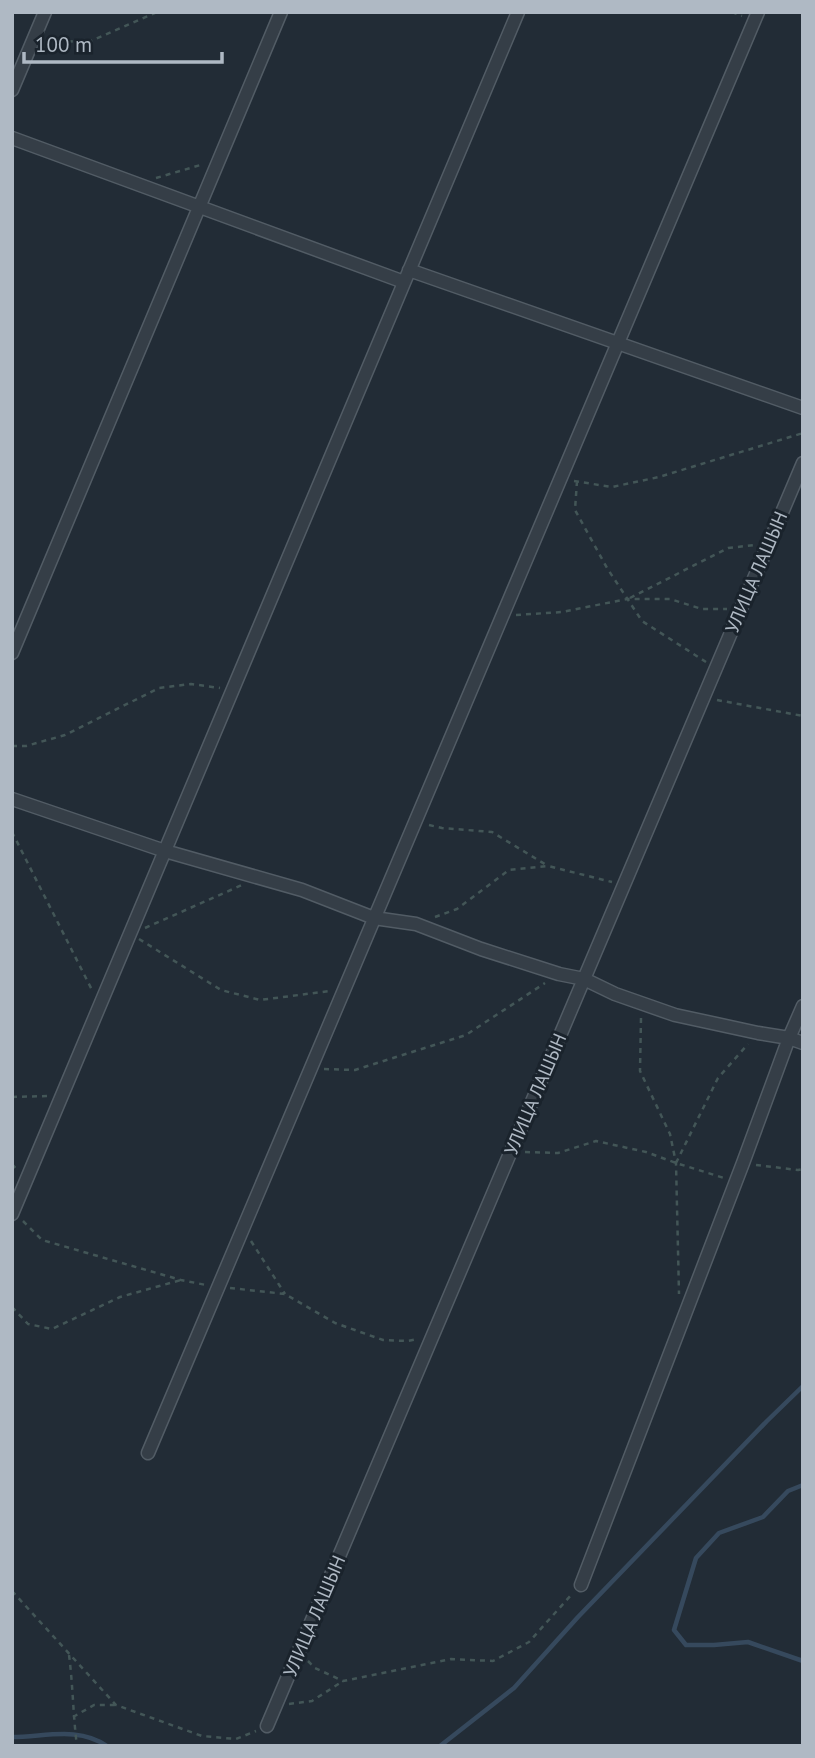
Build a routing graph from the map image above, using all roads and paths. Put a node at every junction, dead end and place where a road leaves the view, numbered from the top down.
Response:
1 (45, 12) edge
2 (157, 12) edge
3 (281, 12) edge
4 (518, 12) edge
5 (758, 12) edge
6 (34, 38) junction
7 (12, 90) edge
8 (12, 138) edge
9 (221, 158) junction
10 (136, 184) junction
11 (201, 208) junction
12 (407, 276) junction
13 (618, 343) junction
14 (803, 408) edge
15 (803, 433) edge
16 (803, 463) edge
17 (560, 479) junction
18 (577, 481) junction
19 (768, 543) junction
20 (627, 599) junction
21 (740, 610) junction
22 (502, 616) junction
23 (12, 653) edge
24 (716, 668) junction
25 (233, 690) junction
26 (703, 697) junction
27 (803, 716) edge
28 (12, 746) edge
29 (12, 799) edge
30 (415, 822) junction
31 (12, 832) edge
32 (165, 851) junction
33 (548, 866) junction
34 (258, 878) junction
35 (624, 885) junction
36 (374, 918) junction
37 (416, 924) junction
38 (130, 934) junction
39 (559, 974) junction
40 (584, 979) junction
41 (344, 989) junction
42 (642, 1004) junction
43 (100, 1006) junction
44 (803, 1006) edge
45 (758, 1033) junction
46 (789, 1038) junction
47 (803, 1043) edge
48 (311, 1068) junction
49 (62, 1095) junction
50 (12, 1097) edge
51 (511, 1152) junction
52 (676, 1163) junction
53 (743, 1163) junction
54 (803, 1168) edge
55 (736, 1182) junction
56 (12, 1214) edge
57 (243, 1227) junction
58 (181, 1280) dead end
59 (285, 1294) dead end
60 (679, 1301) dead end
61 (12, 1307) edge
62 (148, 1453) dead end
63 (581, 1585) joint
64 (12, 1591) edge
65 (299, 1651) junction
66 (69, 1653) junction
67 (343, 1681) junction
68 (116, 1704) junction
69 (275, 1707) junction
70 (73, 1717) junction
71 (267, 1726) joint
72 (77, 1746) edge

1 - 6 street
2 - 6 path
3 - 9 street
4 - 12 street
5 - 13 street
6 - 7 street
8 - 10 street
9 - 10 path
9 - 11 street
10 - 11 street
11 - 12 street
11 - 23 street
12 - 13 street
12 - 25 street
13 - 14 street
13 - 17 street
15 - 18 path
16 - 19 street, УЛИЦА ЛАШЫН
17 - 18 path
17 - 22 street
18 - 20 path
19 - 20 path
19 - 21 street, УЛИЦА ЛАШЫН
20 - 21 path
20 - 22 path
20 - 24 path
21 - 24 street, УЛИЦА ЛАШЫН
22 - 30 street
24 - 26 street, УЛИЦА ЛАШЫН
25 - 28 path
25 - 32 street
26 - 27 path
26 - 35 street, УЛИЦА ЛАШЫН
29 - 32 street
30 - 33 path
30 - 36 street
31 - 43 path
32 - 34 street
32 - 38 street
33 - 35 path
33 - 37 path
34 - 36 street
34 - 38 path
35 - 40 street, УЛИЦА ЛАШЫН
36 - 37 street
36 - 41 street
37 - 39 street
38 - 41 path
38 - 43 street
39 - 40 street
39 - 48 path
40 - 42 street
40 - 51 street, УЛИЦА ЛАШЫН
41 - 48 street
42 - 45 street
42 - 52 path
43 - 49 street
44 - 46 street
45 - 46 street
45 - 52 path
46 - 47 street
46 - 53 street
48 - 57 street
49 - 50 path
49 - 56 street
51 - 52 path
51 - 65 street, УЛИЦА ЛАШЫН
52 - 55 path
52 - 60 path
53 - 54 path
53 - 55 street
55 - 63 street
57 - 59 path
57 - 62 street
58 - 61 path
63 - 67 path
64 - 66 path
65 - 67 path
65 - 69 street, УЛИЦА ЛАШЫН
66 - 68 path
66 - 70 path
67 - 69 path
68 - 70 path
68 - 71 path
69 - 71 street, УЛИЦА ЛАШЫН
70 - 72 path

